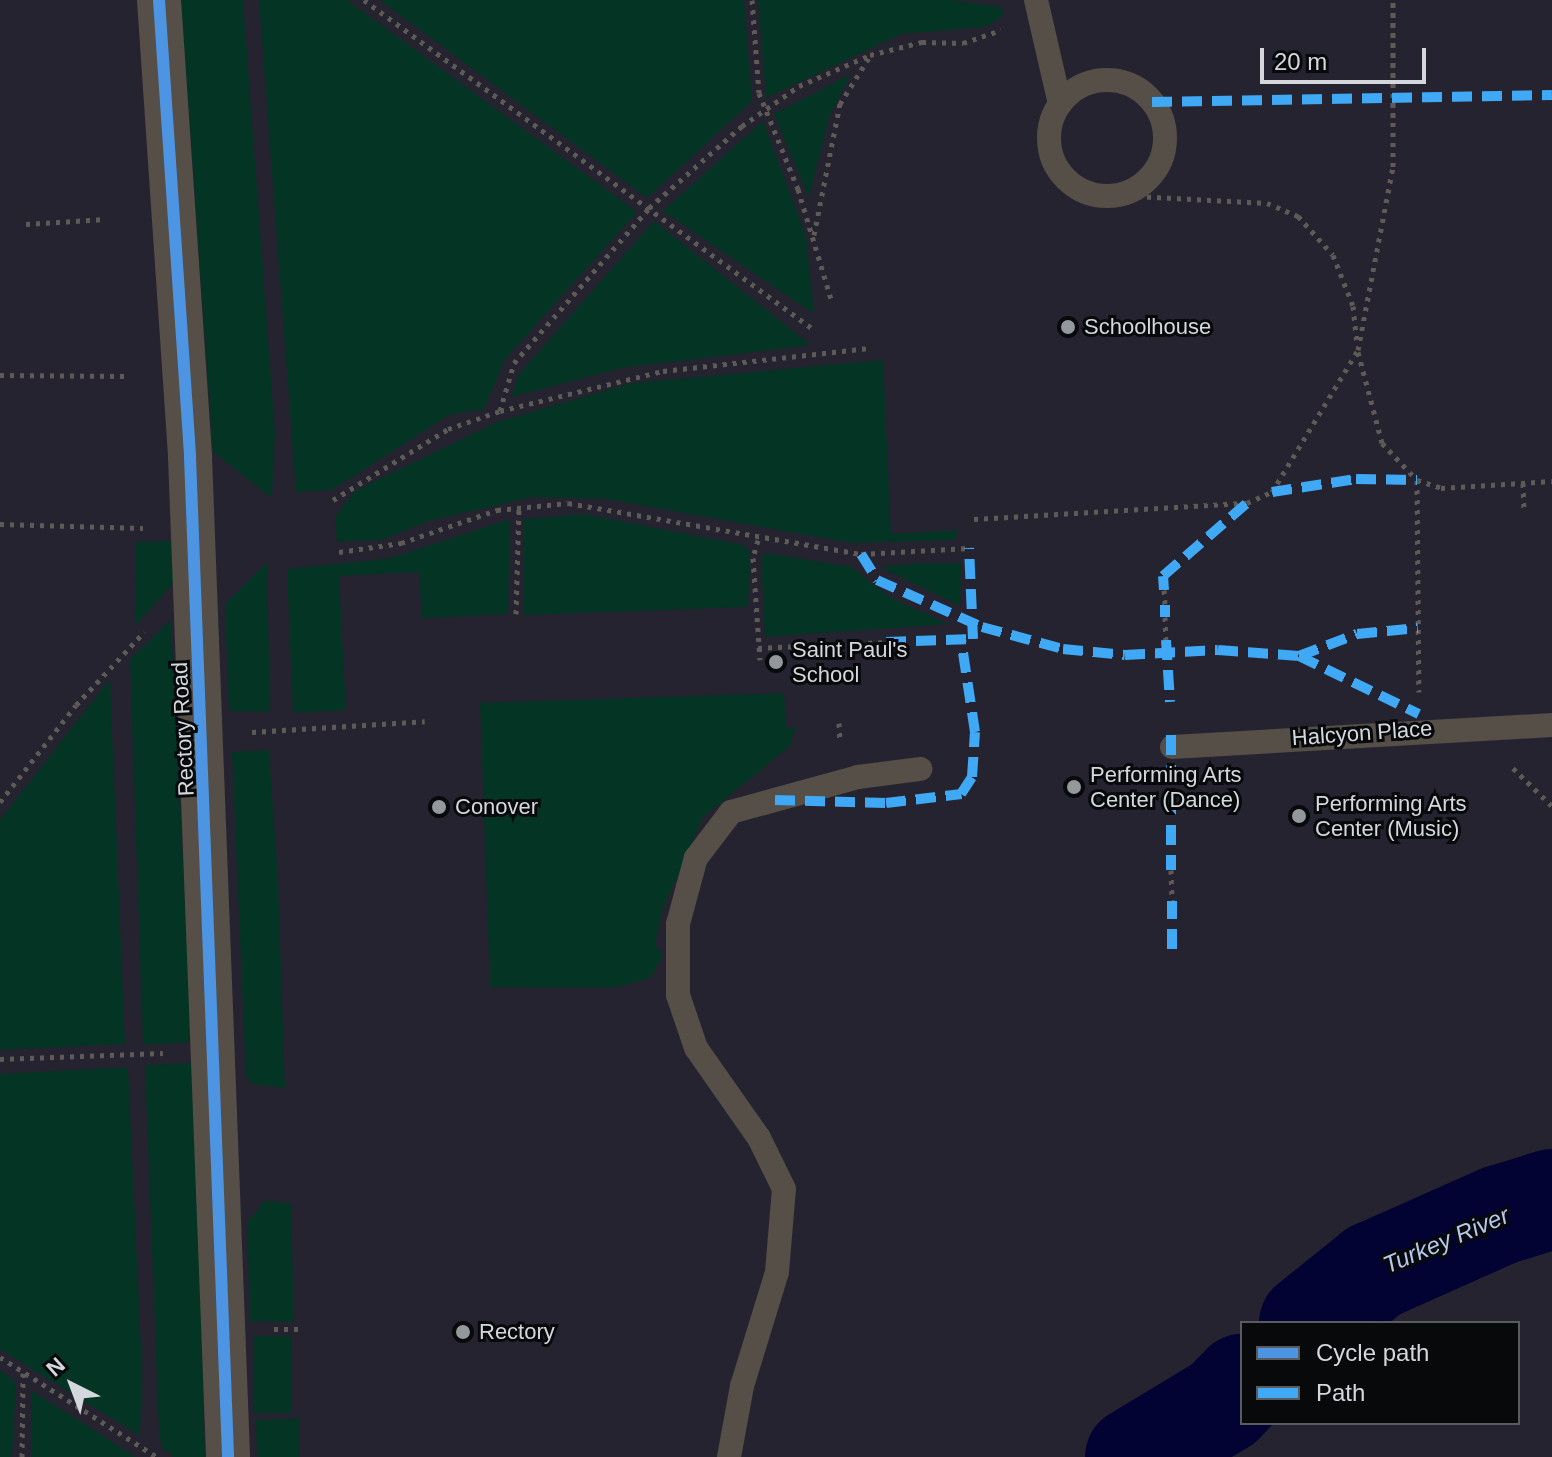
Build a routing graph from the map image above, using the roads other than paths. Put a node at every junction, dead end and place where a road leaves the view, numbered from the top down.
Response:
1 (159, 0) edge
2 (1038, 9) edge
3 (1060, 104) junction
4 (1552, 725) edge
5 (1172, 747) dead end
6 (920, 769) dead end
7 (228, 1457) edge
8 (729, 1457) edge

1 - 7 street, Rectory Road
2 - 3 lane
3 - 3 lane
4 - 5 lane, Halcyon Place
6 - 8 lane

